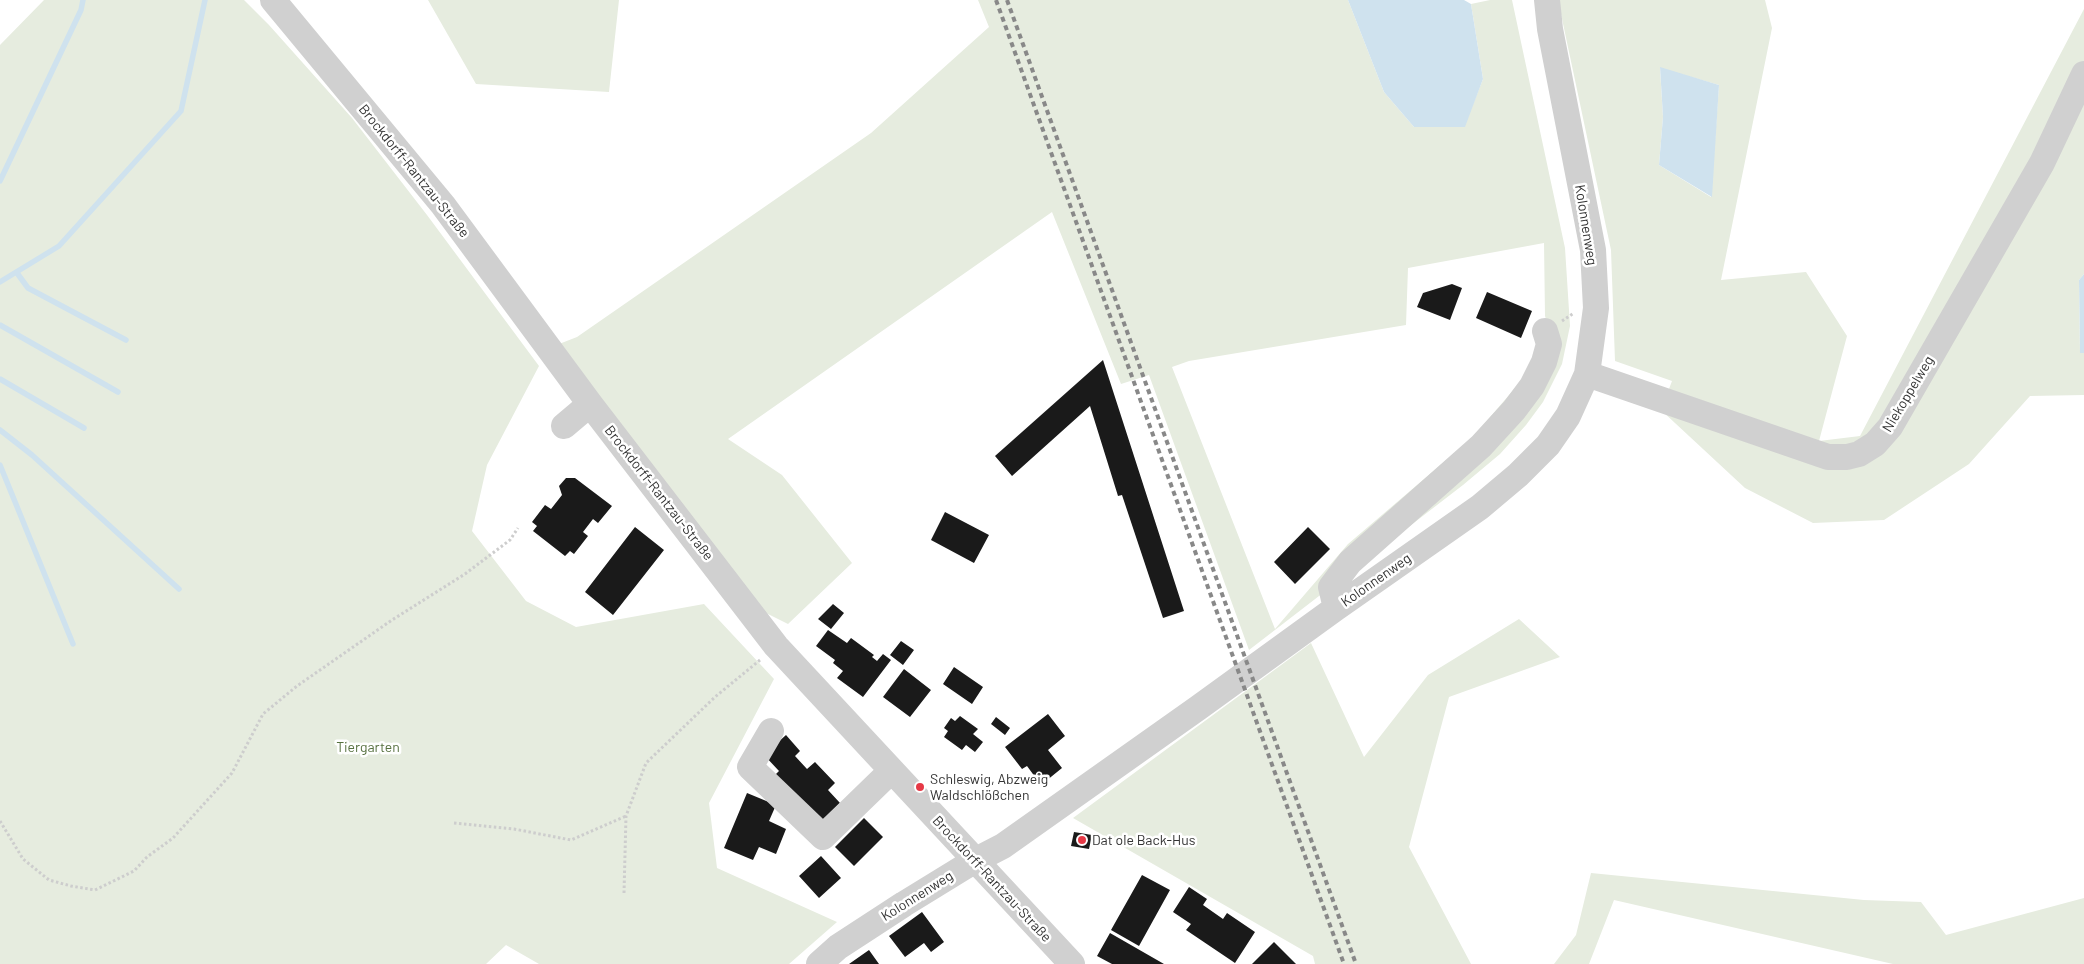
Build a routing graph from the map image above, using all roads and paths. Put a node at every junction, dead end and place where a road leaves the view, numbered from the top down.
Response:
1 (1547, 0) edge
2 (281, 2) edge
3 (2084, 74) edge
4 (1577, 320) dead end
5 (1545, 331) joint
6 (1587, 374) junction
7 (590, 404) junction
8 (564, 426) dead end
9 (518, 528) dead end
10 (1336, 608) junction
11 (776, 646) junction
12 (771, 731) dead end
13 (891, 771) junction
14 (626, 816) junction
15 (0, 820) edge
16 (454, 823) dead end
17 (974, 860) junction
18 (624, 893) dead end
19 (819, 964) edge
20 (1072, 964) edge

1 - 6 street, Kolonnenweg
2 - 7 street, Brockdorff-Rantzau-Straße
3 - 6 street, Niekoppelweg
4 - 5 path
5 - 10 street, Kolonnenweg
6 - 10 street, Kolonnenweg
7 - 8 street
7 - 11 street, Brockdorff-Rantzau-Straße
9 - 15 path
10 - 17 street, Kolonnenweg
11 - 13 street, Brockdorff-Rantzau-Straße
11 - 14 path
12 - 13 street
13 - 17 street, Brockdorff-Rantzau-Straße
14 - 16 path
14 - 18 path
17 - 19 street, Kolonnenweg
17 - 20 street, Brockdorff-Rantzau-Straße

